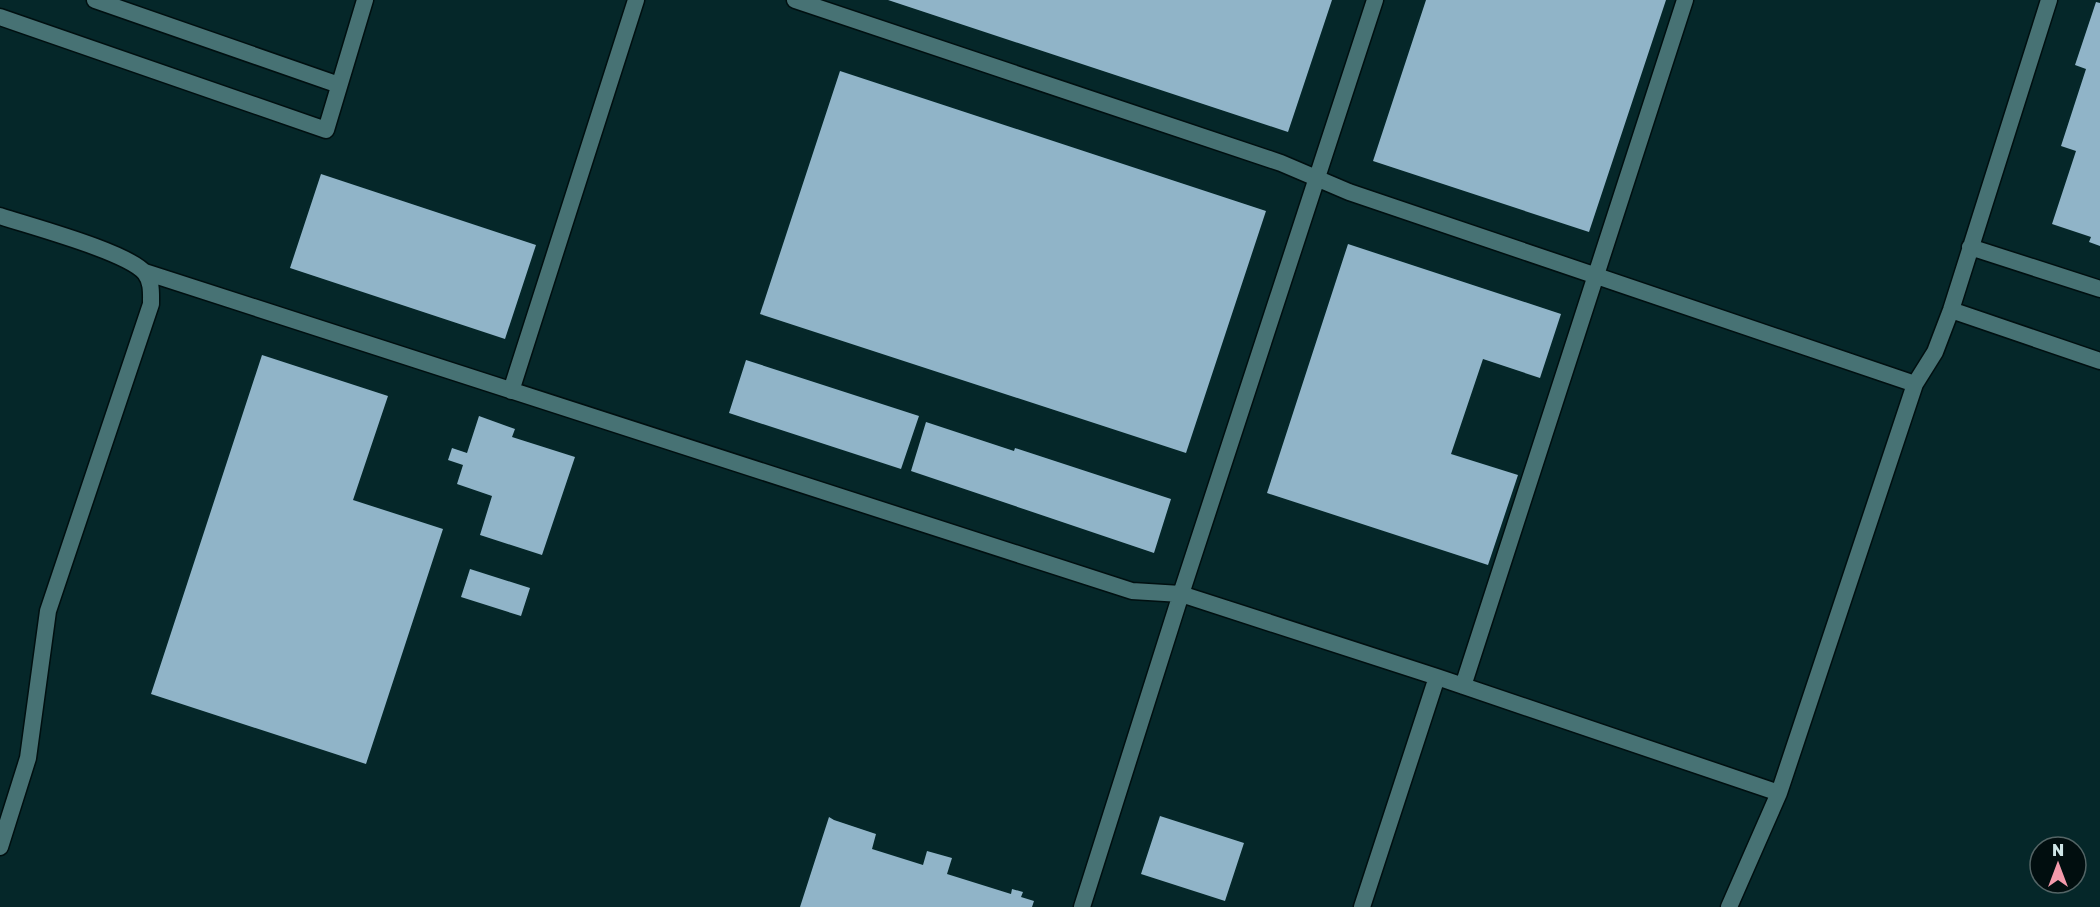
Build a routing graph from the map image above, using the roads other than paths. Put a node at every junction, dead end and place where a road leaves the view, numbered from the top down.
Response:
1 (95, 0) edge
2 (636, 0) edge
3 (795, 0) edge
4 (1375, 0) edge
5 (1685, 0) edge
6 (2049, 0) edge
7 (361, 1) edge
8 (0, 17) edge
9 (339, 85) junction
10 (1317, 178) junction
11 (0, 216) edge
12 (1970, 247) junction
13 (145, 273) junction
14 (1596, 276) junction
15 (2100, 289) edge
16 (1951, 310) junction
17 (2100, 361) edge
18 (1915, 384) junction
19 (511, 391) junction
20 (1182, 594) junction
21 (1437, 677) junction
22 (1463, 686) junction
23 (1779, 793) junction
24 (0, 847) edge
25 (1082, 907) edge
26 (1362, 907) edge
27 (1730, 907) edge

1 - 9 lane
2 - 19 lane
3 - 10 lane
4 - 10 lane
5 - 14 lane
6 - 12 lane
7 - 9 lane
8 - 9 lane
10 - 14 lane
10 - 20 lane
11 - 13 lane
12 - 15 lane
12 - 16 lane
13 - 19 lane
13 - 24 lane
14 - 18 lane
14 - 22 lane
16 - 17 lane
16 - 18 lane
18 - 23 lane
19 - 20 lane
20 - 21 lane
20 - 25 lane
21 - 22 lane
21 - 26 lane
22 - 23 lane
23 - 27 lane

